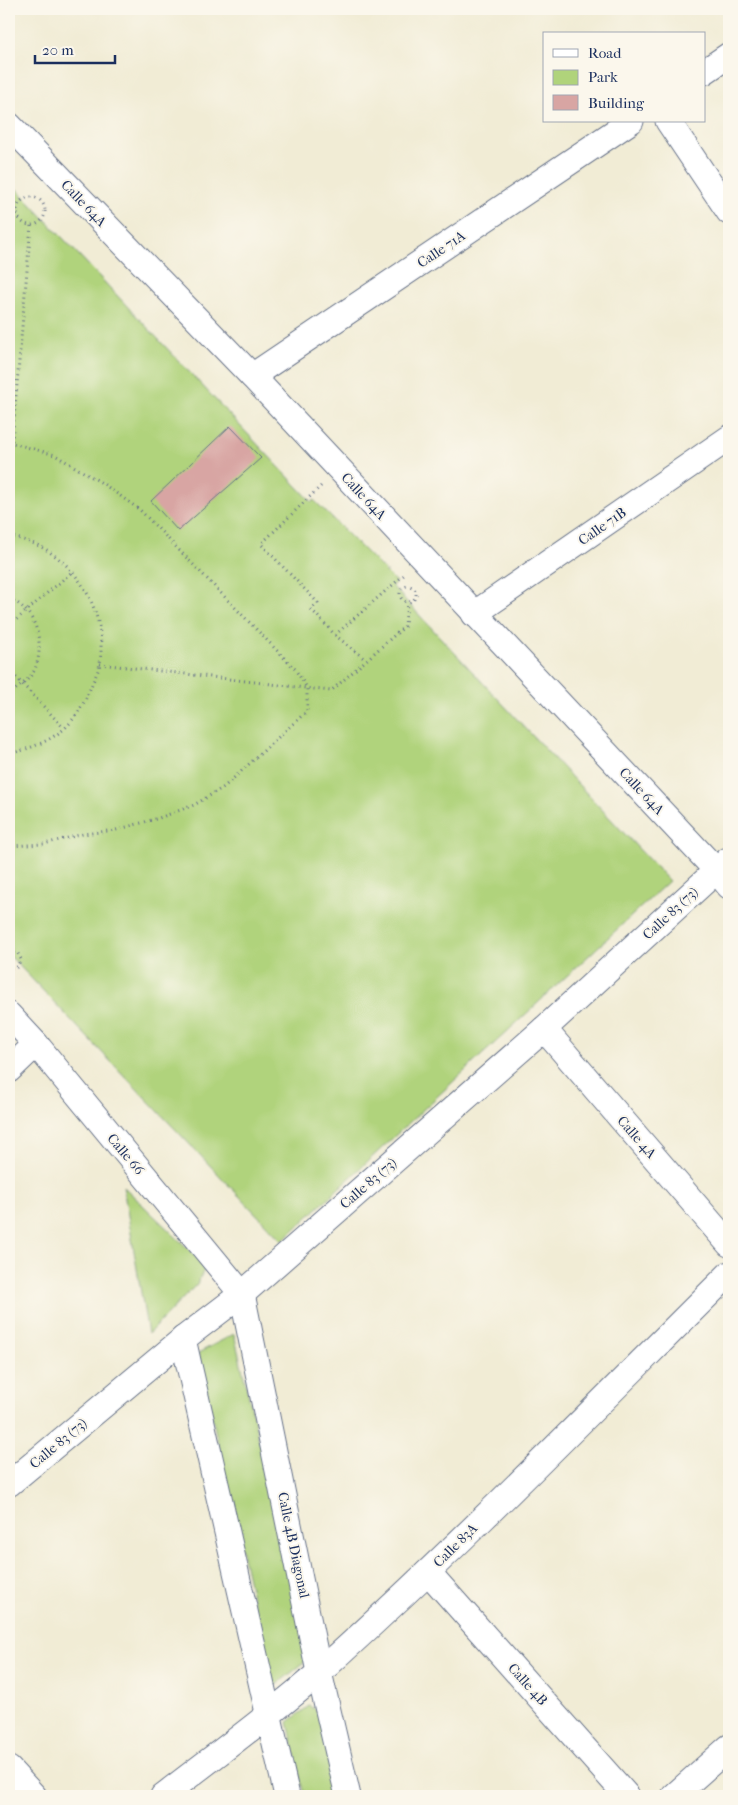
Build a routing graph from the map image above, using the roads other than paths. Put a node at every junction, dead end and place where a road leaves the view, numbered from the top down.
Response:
1 (729, 55) edge
2 (706, 71) edge
3 (629, 122) edge
4 (669, 122) edge
5 (9, 125) edge
6 (729, 212) edge
7 (252, 376) junction
8 (729, 438) edge
9 (474, 614) junction
10 (725, 871) edge
11 (9, 1015) edge
12 (544, 1029) junction
13 (36, 1044) junction
14 (9, 1070) edge
15 (729, 1244) edge
16 (729, 1274) edge
17 (242, 1294) junction
18 (183, 1339) junction
19 (9, 1484) edge
20 (428, 1572) junction
21 (320, 1672) junction
22 (268, 1715) junction
23 (729, 1747) edge
24 (9, 1768) edge
25 (34, 1796) edge
26 (163, 1796) edge
27 (287, 1796) edge
28 (348, 1796) edge
29 (627, 1796) edge
30 (674, 1796) edge

1 - 2 street
3 - 7 street, Calle 71A
4 - 6 street
5 - 7 street, Calle 64A
7 - 9 street, Calle 64A
8 - 9 street, Calle 71B
9 - 10 street, Calle 64A
10 - 12 street, Calle 83 (73)
11 - 13 street, Calle 66
12 - 15 street, Calle 4A
12 - 17 street, Calle 83 (73)
13 - 14 street
13 - 17 street, Calle 66
16 - 20 street, Calle 83A
17 - 18 street, Calle 83 (73)
17 - 21 street, Calle 4B Diagonal
18 - 19 street, Calle 83 (73)
18 - 22 street
20 - 21 street, Calle 83A
20 - 29 street, Calle 4B
21 - 22 street, Calle 83A
21 - 28 street, Calle 4B Diagonal
22 - 26 street, Calle 83A
22 - 27 street
23 - 30 street
24 - 25 street

